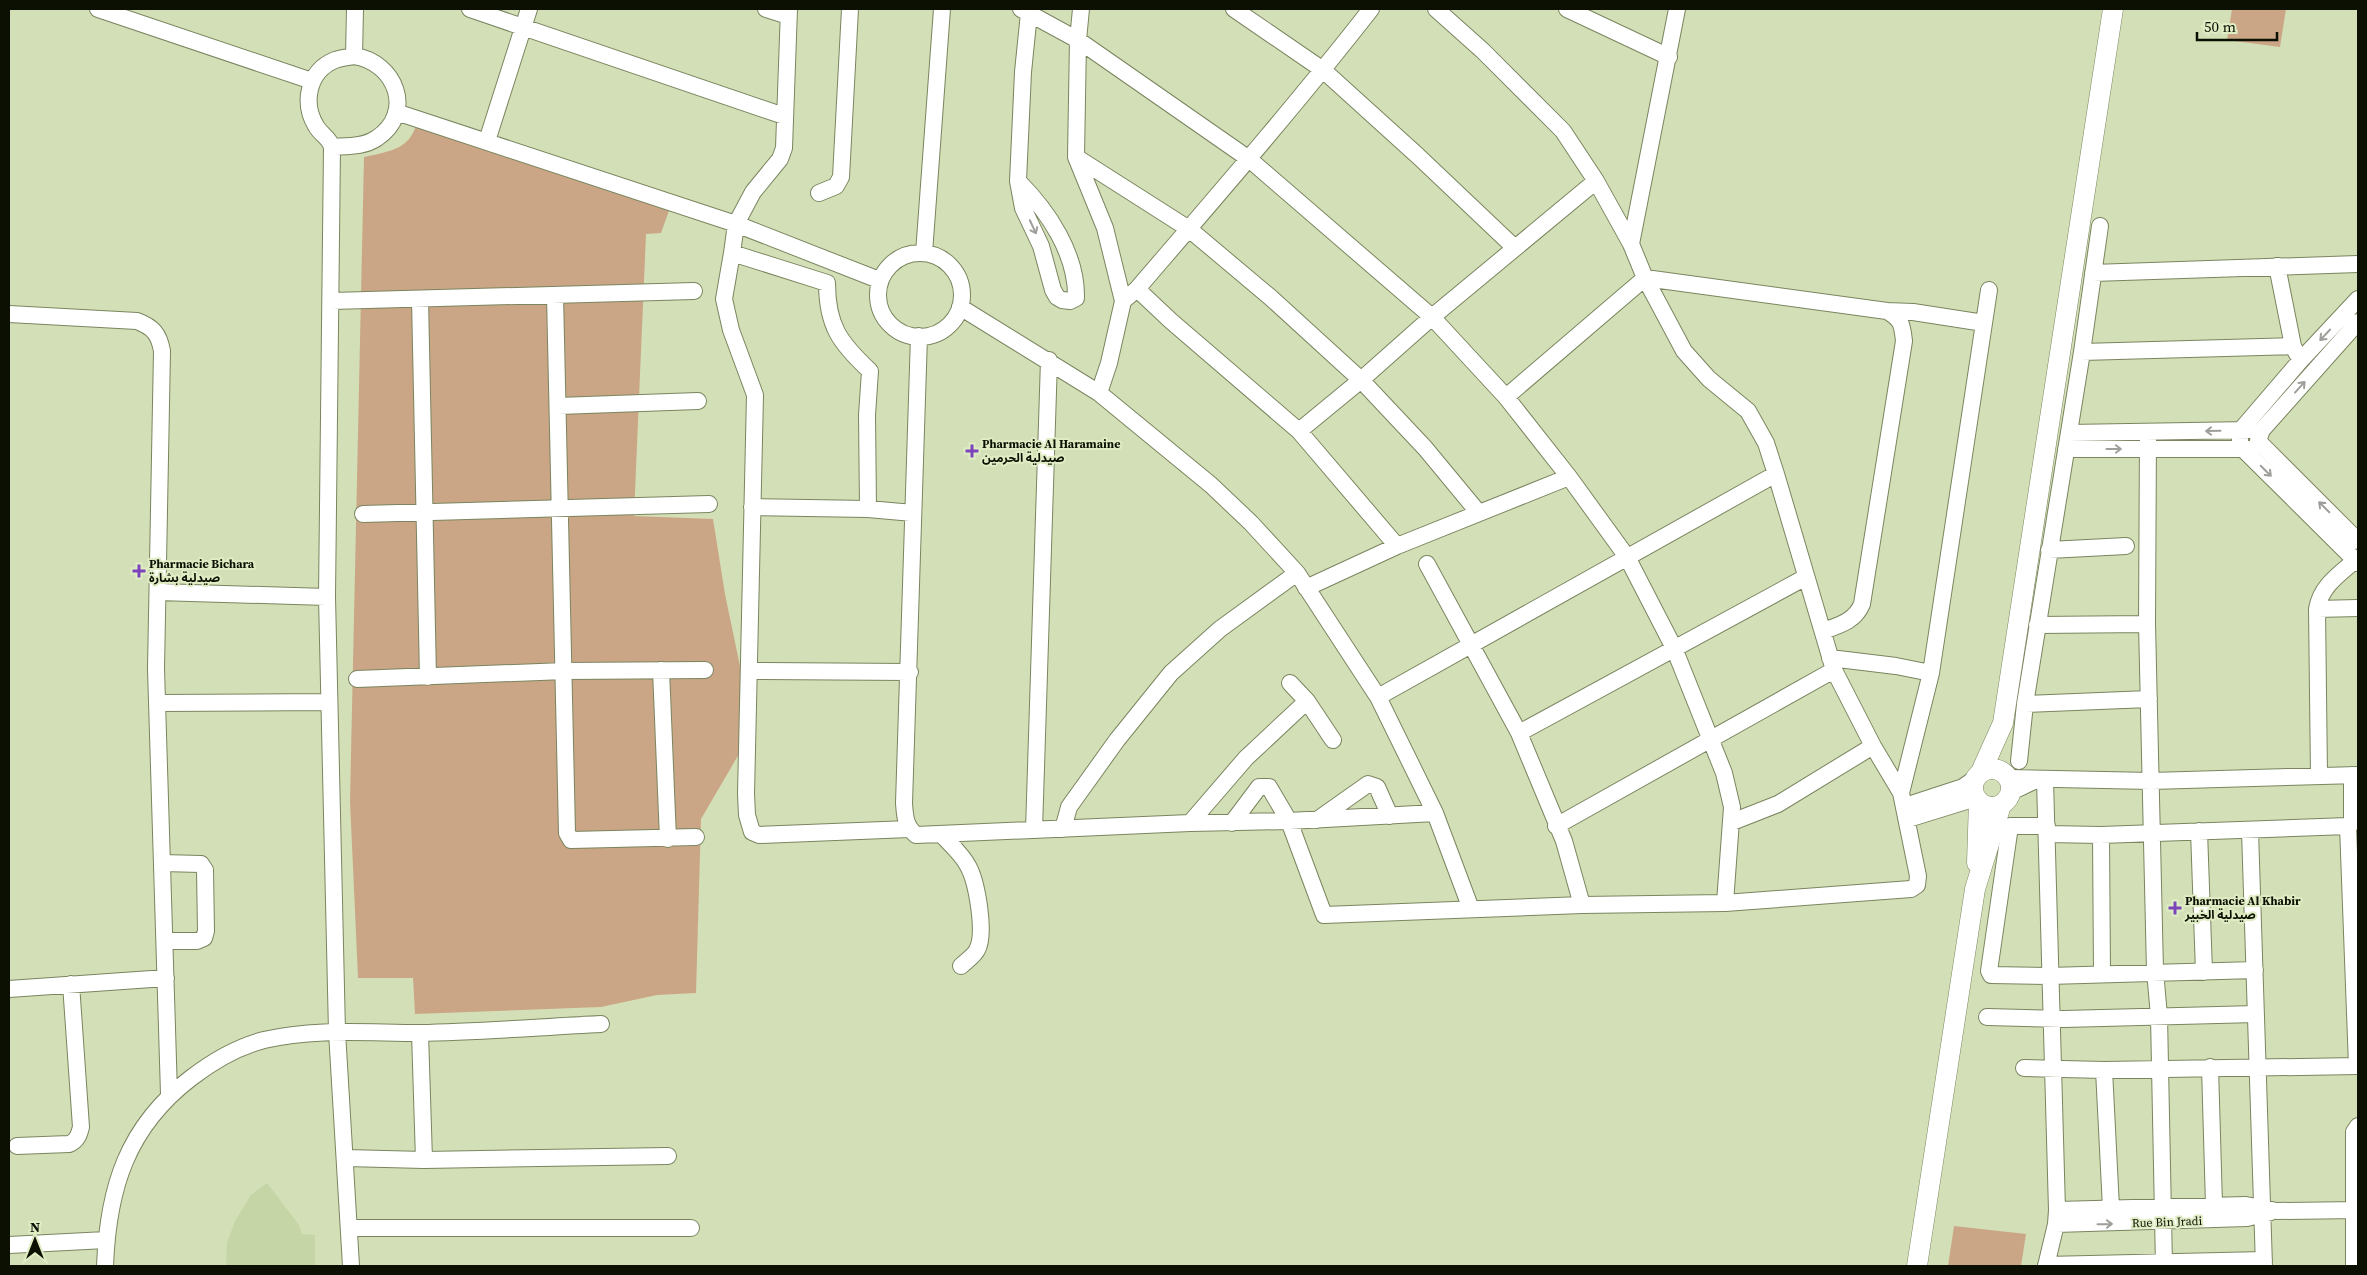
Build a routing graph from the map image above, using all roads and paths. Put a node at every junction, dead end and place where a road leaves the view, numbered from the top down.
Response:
1 (98, 9) edge
2 (355, 9) edge
3 (470, 9) edge
4 (529, 9) edge
5 (766, 9) edge
6 (850, 9) edge
7 (942, 9) edge
8 (1081, 9) edge
9 (1234, 9) edge
10 (1371, 9) edge
11 (1567, 9) edge
12 (1677, 9) edge
13 (2113, 9) edge
14 (1440, 10) edge
15 (1025, 11) edge
16 (788, 12) edge
17 (523, 26) junction
18 (1078, 40) junction
19 (354, 56) junction
20 (1669, 57) junction
21 (1323, 70) junction
22 (312, 81) junction
23 (396, 112) junction
24 (784, 116) junction
25 (487, 141) junction
26 (332, 147) junction
27 (1076, 157) junction
28 (1249, 158) junction
29 (1018, 181) junction
30 (1596, 182) junction
31 (818, 193) dead end
32 (736, 224) junction
33 (2100, 226) dead end
34 (1189, 228) junction
35 (1632, 244) junction
36 (1515, 248) junction
37 (732, 253) junction
38 (924, 253) junction
39 (832, 262) junction
40 (2358, 264) edge
41 (2277, 266) junction
42 (2093, 273) junction
43 (1645, 278) junction
44 (879, 280) junction
45 (827, 283) junction
46 (1137, 289) junction
47 (1989, 290) dead end
48 (694, 291) dead end
49 (555, 295) junction
50 (420, 299) junction
51 (2358, 299) edge
52 (332, 301) junction
53 (1123, 301) junction
54 (960, 307) junction
55 (1887, 311) junction
56 (9, 314) edge
57 (1432, 317) junction
58 (1984, 322) junction
59 (2358, 322) edge
60 (919, 336) junction
61 (2082, 352) junction
62 (2296, 354) junction
63 (1049, 360) junction
64 (1361, 380) junction
65 (1099, 393) junction
66 (1506, 397) junction
67 (698, 401) dead end
68 (558, 406) junction
69 (2262, 430) junction
70 (1299, 431) junction
71 (2240, 431) junction
72 (2067, 441) junction
73 (2148, 441) junction
74 (2243, 449) junction
75 (2265, 449) junction
76 (1776, 474) junction
77 (1570, 477) junction
78 (708, 504) dead end
79 (752, 507) junction
80 (561, 509) junction
81 (868, 509) junction
82 (425, 512) junction
83 (1478, 512) junction
84 (913, 513) junction
85 (363, 514) dead end
86 (2358, 541) edge
87 (1397, 546) junction
88 (2126, 546) dead end
89 (2048, 550) junction
90 (1627, 557) junction
91 (2357, 560) edge
92 (1427, 564) dead end
93 (1297, 574) junction
94 (1806, 577) junction
95 (1306, 588) junction
96 (158, 592) junction
97 (327, 597) junction
98 (2358, 608) edge
99 (2317, 609) junction
100 (2146, 624) junction
101 (2037, 625) junction
102 (1823, 631) junction
103 (1472, 645) junction
104 (1674, 648) junction
105 (1832, 664) junction
106 (661, 670) junction
107 (705, 670) dead end
108 (565, 671) junction
109 (750, 671) junction
110 (910, 672) junction
111 (1931, 673) junction
112 (428, 676) junction
113 (357, 679) dead end
114 (1290, 683) dead end
115 (1378, 697) junction
116 (2149, 698) junction
117 (1307, 701) junction
118 (329, 702) junction
119 (157, 703) junction
120 (2025, 704) junction
121 (2002, 723) junction
122 (1519, 733) junction
123 (1712, 738) junction
124 (1333, 740) dead end
125 (1873, 746) junction
126 (2355, 775) edge
127 (2320, 776) junction
128 (2040, 780) junction
129 (2151, 781) junction
130 (2009, 782) junction
131 (1978, 787) junction
132 (1905, 806) junction
133 (1434, 813) junction
134 (1390, 816) junction
135 (1317, 820) junction
136 (1289, 821) junction
137 (1190, 822) junction
138 (1732, 822) junction
139 (1232, 823) junction
140 (1556, 826) junction
141 (2348, 826) junction
142 (909, 829) junction
143 (1063, 829) junction
144 (1034, 830) junction
145 (2047, 830) junction
146 (2199, 831) junction
147 (2250, 831) junction
148 (940, 834) junction
149 (2152, 834) junction
150 (2101, 835) junction
151 (696, 836) dead end
152 (668, 839) junction
153 (162, 863) junction
154 (1977, 877) junction
155 (1725, 903) junction
156 (1582, 905) junction
157 (1471, 909) junction
158 (165, 941) junction
159 (961, 966) dead end
160 (2255, 970) junction
161 (2155, 971) junction
162 (2204, 972) junction
163 (2355, 973) edge
164 (2102, 974) junction
165 (2050, 976) junction
166 (166, 978) junction
167 (71, 984) junction
168 (9, 989) edge
169 (2256, 1014) junction
170 (2159, 1016) junction
171 (1987, 1017) dead end
172 (2050, 1019) junction
173 (601, 1024) dead end
174 (338, 1032) junction
175 (420, 1033) junction
176 (2258, 1066) junction
177 (2358, 1066) edge
178 (2024, 1068) dead end
179 (2052, 1068) junction
180 (2210, 1068) junction
181 (2160, 1069) junction
182 (2104, 1070) junction
183 (169, 1094) junction
184 (2358, 1126) edge
185 (17, 1146) dead end
186 (668, 1156) dead end
187 (346, 1158) junction
188 (424, 1160) junction
189 (2214, 1205) junction
190 (2111, 1208) junction
191 (2356, 1210) edge
192 (2267, 1211) junction
193 (2163, 1214) junction
194 (2056, 1217) junction
195 (350, 1228) junction
196 (691, 1228) dead end
197 (106, 1240) junction
198 (9, 1245) edge
199 (2215, 1263) edge
200 (2264, 1263) edge
201 (2164, 1264) edge
202 (105, 1266) edge
203 (351, 1266) edge
204 (1917, 1266) edge
205 (2046, 1266) edge
206 (2111, 1266) edge
207 (2354, 1266) edge

1 - 22 street
2 - 19 street
3 - 17 street
4 - 17 street
5 - 16 street
6 - 31 street
7 - 38 street
8 - 18 street
9 - 21 street
10 - 21 street
11 - 20 street
12 - 20 street
13 - 121 main road
14 - 30 street
15 - 18 street
15 - 29 street
16 - 24 street
17 - 24 street
17 - 25 street
18 - 27 street
18 - 28 street
19 - 22 street
19 - 23 street
20 - 35 street
21 - 28 street
21 - 36 street
22 - 26 street
23 - 25 street
23 - 26 street
24 - 32 street
25 - 32 street
26 - 52 street
27 - 34 street
27 - 53 street
28 - 34 street
28 - 57 street
29 -> 29 street
30 - 35 street
30 - 36 street
32 - 37 street
32 - 39 street
33 - 42 street
34 - 46 street
34 - 64 street
35 - 43 street
36 - 57 street
37 - 45 street
37 - 79 street
38 - 44 street
38 - 54 street
39 - 44 street
39 - 45 street
40 - 41 street
41 - 42 street
41 - 62 street
42 - 61 street
43 - 55 street
43 - 66 street
43 - 76 street
44 - 60 street
45 - 81 street
46 - 53 street
46 - 70 street
47 - 58 street
48 - 49 street
49 - 50 street
49 - 68 street
50 - 52 street
50 - 82 street
51 -> 62 street
52 - 97 street
53 - 65 street
54 - 60 street
54 - 63 street
55 - 58 street
55 - 102 street
56 - 96 street
57 - 64 street
57 - 66 street
58 - 111 street
69 -> 59 street
60 - 84 street
61 - 62 street
61 - 72 street
62 - 71 street
63 - 65 street
63 - 144 street
64 - 70 street
64 - 83 street
65 - 93 street
66 - 77 street
67 - 68 street
68 - 80 street
69 - 71 street
69 - 75 street
70 - 87 street
71 -> 73 street
71 - 74 street
72 - 73 street
72 - 89 street
73 - 74 street
73 - 100 street
74 - 75 street
74 -> 91 street
86 -> 75 street
76 - 90 street
76 - 94 street
77 - 83 street
77 - 90 street
78 - 80 street
79 - 81 street
79 - 109 street
80 - 82 street
80 - 108 street
81 - 84 street
82 - 85 street
82 - 112 street
83 - 87 street
84 - 110 street
87 - 95 street
88 - 89 street
89 - 101 street
90 - 103 street
90 - 104 street
91 - 99 street
92 - 103 street
93 - 95 street
93 - 143 street
94 - 102 street
94 - 104 street
95 - 115 street
96 - 97 street
96 - 119 street
97 - 118 street
98 - 99 street
99 - 127 street
100 - 101 street
100 - 116 street
101 - 120 street
102 - 105 street
103 - 115 street
103 - 122 street
104 - 122 street
104 - 123 street
105 - 111 street
105 - 123 street
105 - 125 street
106 - 107 street
106 - 108 street
106 - 152 street
108 - 112 street
108 - 152 street
109 - 110 street
109 - 142 street
110 - 142 street
111 - 132 street
112 - 113 street
114 - 117 street
115 - 133 street
116 - 120 street
116 - 129 street
117 - 124 street
117 - 137 street
118 - 119 street
118 - 174 street
119 - 153 street
120 - 130 street
121 - 130 main road
121 - 131 main road
122 - 140 street
123 - 138 street
123 - 140 street
125 - 132 street
125 - 138 street
126 - 127 street
126 - 141 street
127 - 129 street
128 - 129 street
128 - 130 street
128 - 145 street
129 - 149 street
130 - 131 main road
130 - 131 main road
130 - 154 main road
131 - 132 street
131 - 154 main road
132 - 155 street
133 - 134 street
133 - 157 street
134 - 135 street
134 - 135 street
135 - 136 street
136 - 139 street
136 - 139 street
136 - 157 street
137 - 139 street
137 - 143 street
138 - 155 street
140 - 156 street
141 - 147 street
141 - 163 street
142 - 148 street
143 - 144 street
144 - 148 street
145 - 150 street
145 - 165 street
145 - 165 street
146 - 147 street
146 - 149 street
146 - 162 street
147 - 160 street
148 - 159 street
149 - 150 street
149 - 161 street
150 - 164 street
151 - 152 street
153 - 158 street
153 - 158 street
154 - 204 main road
155 - 156 street
156 - 157 street
158 - 166 street
160 - 162 street
160 - 169 street
161 - 162 street
161 - 164 street
161 - 170 street
163 - 177 street
164 - 165 street
165 - 172 street
166 - 167 street
166 - 183 street
167 - 168 street
167 - 185 street
169 - 170 street
169 - 176 street
170 - 172 street
170 - 181 street
171 - 172 street
172 - 179 street
173 - 175 street
174 - 175 street
174 - 183 street
174 - 187 street
175 - 188 street
176 - 177 street
176 - 180 street
176 - 192 street
178 - 179 street
179 - 182 street
179 - 194 street
180 - 181 street
180 - 189 street
181 - 182 street
181 - 193 street
182 - 190 street
183 - 197 street
184 - 191 street
186 - 188 street
187 - 188 street
187 - 195 street
189 - 192 street, Rue Bin Jradi
189 - 193 street, Rue Bin Jradi
190 - 193 street, Rue Bin Jradi
190 - 194 street, Rue Bin Jradi
191 - 192 street, Rue Bin Jradi
191 - 207 street
192 - 193 street, Rue Bin Jradi
192 - 200 street
194 -> 193 street, Rue Bin Jradi
193 - 201 street
194 - 205 street
195 - 196 street
195 - 203 street
197 - 198 street
197 - 202 street
199 - 200 street
199 - 201 street
201 - 206 street
205 - 206 street

